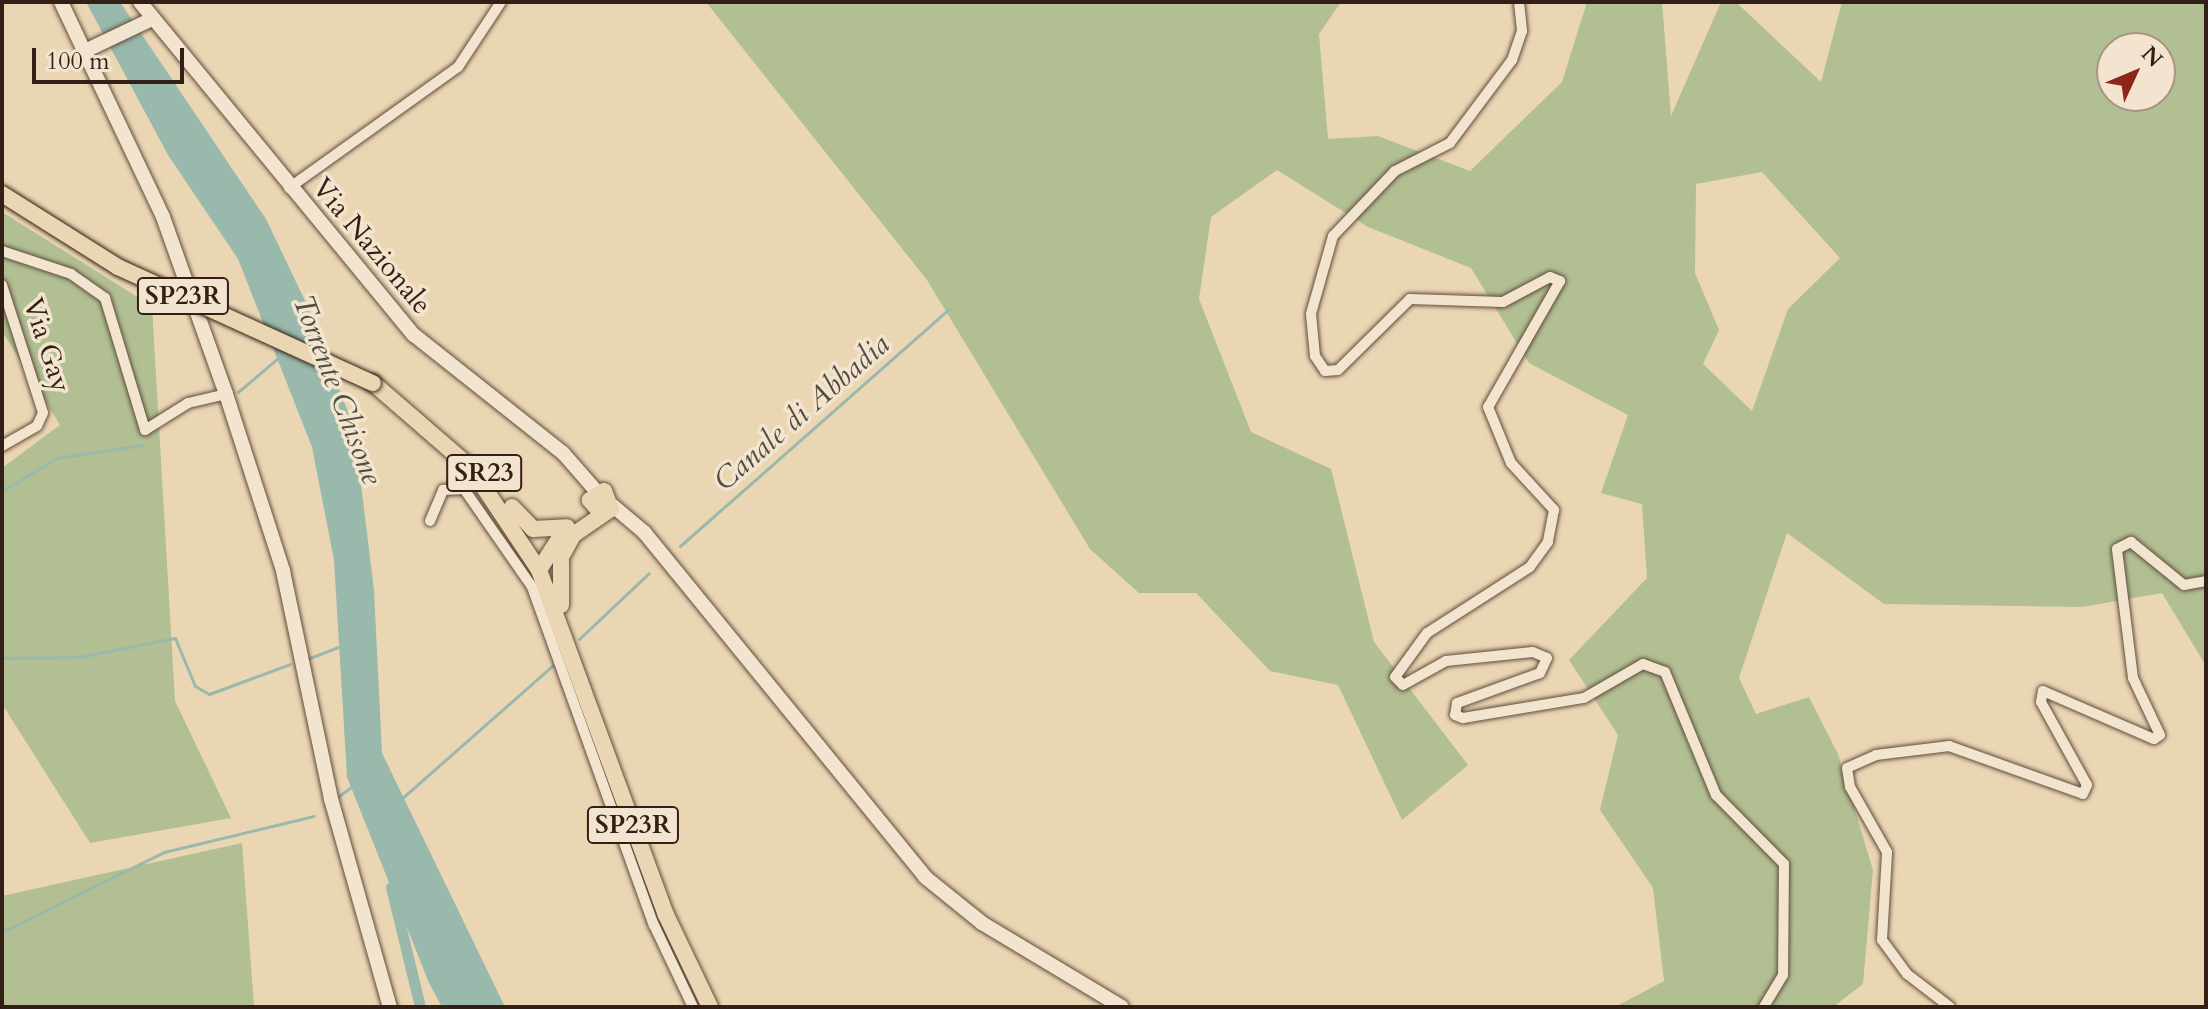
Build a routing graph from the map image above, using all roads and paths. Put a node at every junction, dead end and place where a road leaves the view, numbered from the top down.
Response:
1 (61, 2) edge
2 (140, 2) edge
3 (501, 2) edge
4 (1519, 2) edge
5 (152, 19) junction
6 (87, 50) junction
7 (289, 188) junction
8 (2, 194) edge
9 (2, 251) edge
10 (2, 285) edge
11 (226, 394) junction
12 (400, 403) junction
13 (2, 446) edge
14 (600, 504) junction
15 (430, 521) dead end
16 (567, 527) junction
17 (539, 570) junction
18 (2206, 581) edge
19 (568, 638) junction
20 (390, 1007) edge
21 (693, 1007) edge
22 (710, 1007) edge
23 (1122, 1007) edge
24 (1764, 1007) edge
25 (1950, 1007) edge

1 - 6 main road
2 - 5 main road, Via Nazionale / SR23
3 - 7 street
4 - 24 street
5 - 6 main road
5 - 7 main road, Via Nazionale / SR23
6 - 11 main road
7 - 14 main road, Via Nazionale / SR23
8 - 12 main road, SP23R, bridge
9 - 11 street, Via Gay
10 - 13 street, Via Gay
11 - 20 main road
12 - 16 main road, SR23
12 - 17 main road, SP23R
14 - 16 main road
14 - 19 main road
14 - 23 main road, Via Nazionale
15 - 21 street
16 - 17 main road
17 - 19 main road, SP23R
18 - 25 street
19 - 22 main road, SP23R

